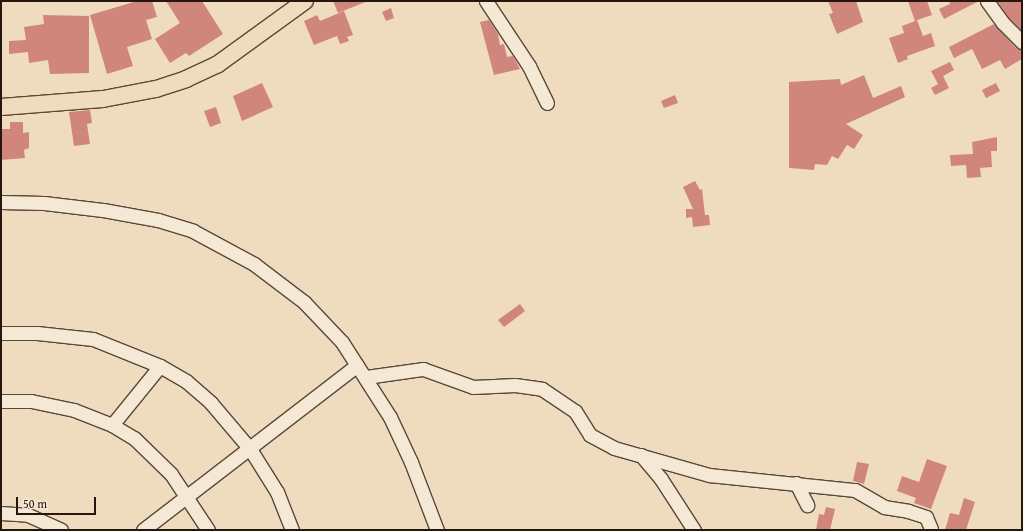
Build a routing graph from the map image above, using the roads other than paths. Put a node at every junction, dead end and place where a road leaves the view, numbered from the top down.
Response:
1 (305, 1) edge
2 (486, 1) edge
3 (987, 1) edge
4 (1022, 42) edge
5 (547, 103) dead end
6 (1, 107) edge
7 (1, 202) edge
8 (1, 333) edge
9 (357, 365) junction
10 (160, 366) junction
11 (366, 377) junction
12 (1, 401) edge
13 (112, 425) junction
14 (250, 449) junction
15 (641, 454) junction
16 (796, 483) junction
17 (188, 496) junction
18 (807, 505) dead end
19 (1, 512) edge
20 (931, 529) edge
21 (62, 530) edge
22 (143, 530) edge
23 (208, 530) edge
24 (292, 530) edge
25 (436, 530) edge
26 (694, 530) edge

1 - 6 main road
2 - 5 street
3 - 4 street
7 - 9 street
8 - 10 street
9 - 11 street
9 - 14 street
10 - 13 street
10 - 14 street
11 - 15 street
11 - 25 street
12 - 13 street
13 - 17 street
14 - 17 street
14 - 24 street
15 - 16 street
15 - 26 street
16 - 18 street
16 - 20 street
17 - 22 street
17 - 23 street
19 - 21 street

